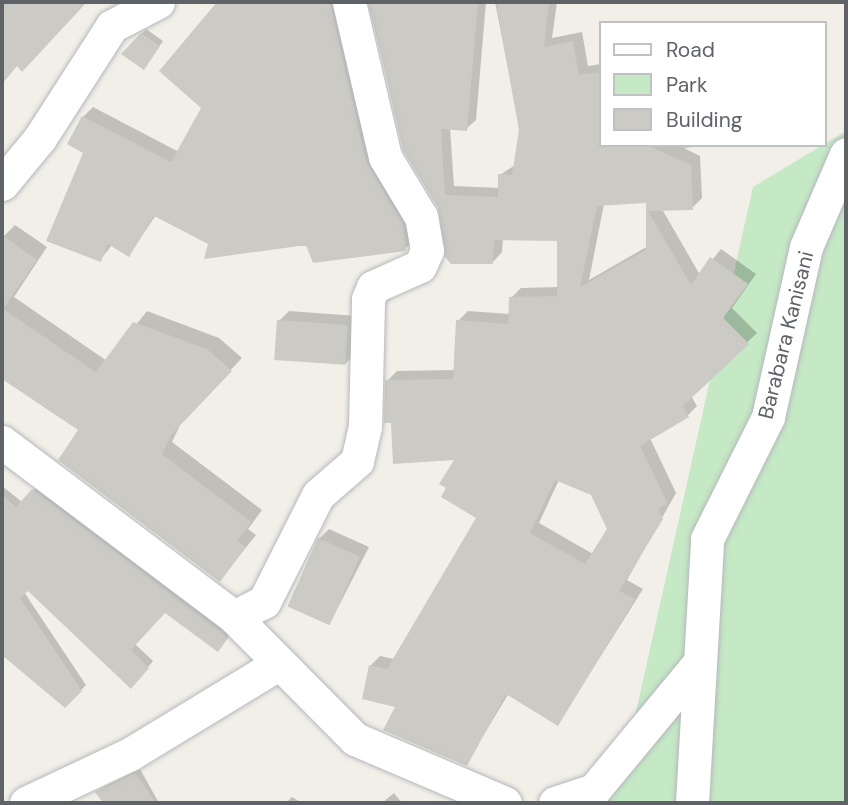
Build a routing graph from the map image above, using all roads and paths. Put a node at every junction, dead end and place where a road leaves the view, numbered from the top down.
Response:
1 (158, 2) edge
2 (349, 2) edge
3 (106, 14) edge
4 (846, 154) edge
5 (2, 184) edge
6 (2, 442) edge
7 (234, 617) junction
8 (700, 662) junction
9 (278, 664) junction
10 (26, 803) edge
11 (505, 803) edge
12 (555, 803) edge
13 (692, 803) edge

1 - 3 street
2 - 7 street
3 - 5 street
4 - 8 street, Barabara Kanisani
6 - 7 street
7 - 9 street
8 - 12 street
8 - 13 street, Barabara Kanisani
9 - 10 street
9 - 11 street

